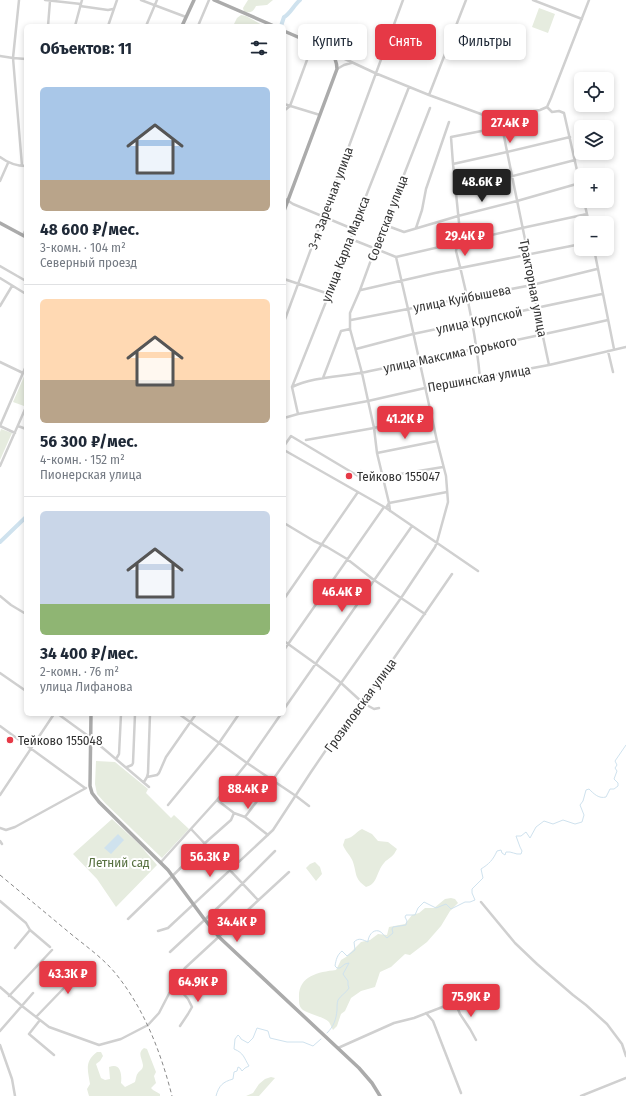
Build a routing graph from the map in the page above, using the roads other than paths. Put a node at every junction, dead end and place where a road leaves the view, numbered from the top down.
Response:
1 (19, 0) edge
2 (45, 0) edge
3 (50, 0) edge
4 (82, 0) edge
5 (116, 0) edge
6 (141, 0) edge
7 (157, 0) edge
8 (194, 0) edge
9 (209, 0) edge
10 (214, 0) edge
11 (403, 0) edge
12 (466, 0) edge
13 (533, 0) edge
14 (589, 0) edge
15 (81, 5) junction
16 (155, 5) junction
17 (113, 9) junction
18 (186, 16) junction
19 (582, 19) junction
20 (48, 24) edge
21 (76, 24) edge
22 (109, 24) edge
23 (147, 24) edge
24 (183, 24) edge
25 (199, 24) edge
26 (269, 24) edge
27 (286, 32) edge
28 (298, 37) edge
29 (0, 56) edge
30 (13, 58) junction
31 (24, 59) edge
32 (307, 60) dead end
33 (336, 60) edge
34 (347, 60) edge
35 (353, 63) junction
36 (337, 69) junction
37 (375, 73) junction
38 (410, 87) junction
39 (429, 95) junction
40 (286, 105) edge
41 (290, 106) junction
42 (547, 106) junction
43 (430, 108) dead end
44 (286, 109) edge
45 (320, 115) junction
46 (500, 117) junction
47 (449, 122) dead end
48 (502, 127) junction
49 (570, 137) junction
50 (507, 152) junction
51 (574, 155) edge
52 (0, 157) edge
53 (575, 160) joint
54 (8, 163) junction
55 (453, 164) junction
56 (22, 166) joint
57 (577, 168) edge
58 (512, 176) junction
59 (0, 181) edge
60 (574, 185) edge
61 (455, 191) junction
62 (286, 199) edge
63 (517, 201) junction
64 (586, 208) edge
65 (587, 214) joint
66 (323, 216) junction
67 (458, 216) junction
68 (0, 223) edge
69 (384, 225) junction
70 (522, 228) junction
71 (353, 229) junction
72 (415, 229) junction
73 (24, 236) edge
74 (351, 239) junction
75 (461, 242) junction
76 (574, 245) edge
77 (375, 248) junction
78 (528, 254) junction
79 (595, 256) edge
80 (396, 257) junction
81 (0, 266) edge
82 (460, 268) junction
83 (597, 269) junction
84 (0, 278) edge
85 (24, 280) edge
86 (286, 280) edge
87 (402, 280) junction
88 (299, 284) junction
89 (532, 285) junction
90 (12, 286) junction
91 (360, 290) junction
92 (24, 293) edge
93 (329, 294) junction
94 (602, 294) junction
95 (467, 298) junction
96 (0, 306) edge
97 (408, 308) junction
98 (538, 308) junction
99 (286, 317) edge
100 (351, 320) junction
101 (608, 320) junction
102 (472, 321) junction
103 (350, 329) junction
104 (413, 334) junction
105 (543, 335) junction
106 (626, 347) edge
107 (477, 348) junction
108 (356, 349) junction
109 (614, 349) junction
110 (608, 351) junction
111 (419, 360) junction
112 (0, 362) edge
113 (549, 365) junction
114 (613, 372) dead end
115 (23, 373) joint
116 (362, 373) junction
117 (323, 378) junction
118 (480, 378) junction
119 (292, 387) junction
120 (425, 388) junction
121 (368, 401) junction
122 (24, 412) edge
123 (432, 413) junction
124 (298, 414) junction
125 (286, 417) edge
126 (0, 426) edge
127 (18, 426) junction
128 (24, 428) edge
129 (374, 428) junction
130 (15, 433) junction
131 (306, 440) dead end
132 (437, 441) junction
133 (286, 443) edge
134 (286, 451) edge
135 (377, 453) junction
136 (0, 466) edge
137 (443, 467) junction
138 (382, 477) junction
139 (358, 492) junction
140 (447, 492) junction
141 (389, 503) junction
142 (385, 508) junction
143 (390, 511) junction
144 (286, 525) edge
145 (412, 526) junction
146 (437, 542) junction
147 (322, 545) junction
148 (347, 559) junction
149 (478, 571) dead end
150 (452, 574) dead end
151 (374, 580) junction
152 (0, 596) edge
153 (286, 596) edge
154 (401, 598) junction
155 (24, 613) edge
156 (425, 614) junction
157 (286, 642) edge
158 (289, 644) junction
159 (286, 648) edge
160 (316, 664) junction
161 (0, 673) edge
162 (340, 682) junction
163 (24, 690) edge
164 (363, 702) junction
165 (286, 706) edge
166 (379, 708) dead end
167 (53, 716) edge
168 (61, 716) edge
169 (91, 716) edge
170 (121, 716) edge
171 (135, 716) edge
172 (150, 716) edge
173 (182, 716) edge
174 (194, 716) edge
175 (238, 716) edge
176 (280, 716) edge
177 (190, 722) junction
178 (0, 726) edge
179 (91, 738) junction
180 (219, 743) junction
181 (31, 748) junction
182 (116, 759) junction
183 (247, 763) junction
184 (126, 767) junction
185 (147, 777) junction
186 (272, 780) junction
187 (144, 782) junction
188 (0, 785) edge
189 (90, 786) junction
190 (149, 787) dead end
191 (5, 788) junction
192 (85, 788) junction
193 (0, 795) edge
194 (296, 796) junction
195 (217, 800) junction
196 (168, 806) dead end
197 (308, 806) dead end
198 (234, 813) junction
199 (245, 817) junction
200 (0, 828) edge
201 (191, 828) junction
202 (268, 835) junction
203 (205, 843) junction
204 (275, 852) dead end
205 (161, 862) junction
206 (230, 869) junction
207 (289, 872) dead end
208 (173, 876) junction
209 (243, 883) junction
210 (258, 900) junction
211 (0, 901) edge
212 (481, 902) dead end
213 (194, 905) junction
214 (128, 919) dead end
215 (205, 920) junction
216 (30, 930) junction
217 (158, 931) dead end
218 (219, 937) junction
219 (50, 947) dead end
220 (15, 948) dead end
221 (52, 950) dead end
222 (170, 952) dead end
223 (80, 963) dead end
224 (174, 983) junction
225 (0, 987) edge
226 (488, 988) dead end
227 (33, 993) dead end
228 (9, 996) junction
229 (455, 1002) junction
230 (22, 1006) junction
231 (426, 1013) junction
232 (36, 1017) junction
233 (40, 1020) junction
234 (180, 1026) dead end
235 (0, 1031) edge
236 (476, 1040) dead end
237 (0, 1045) edge
238 (338, 1048) junction
239 (54, 1055) dead end
240 (626, 1056) edge
241 (626, 1078) edge
242 (461, 1093) dead end
243 (15, 1096) edge
244 (380, 1096) edge
245 (581, 1096) edge

1 - 30 street
2 - 3 street
3 - 15 street
3 - 20 street
4 - 15 street
5 - 17 street
6 - 16 street
7 - 16 street
8 - 18 main road
9 - 25 street
10 - 26 main road
11 - 37 street, 3-я Заречная улица
12 - 39 street
13 - 19 street
14 - 19 street
15 - 17 street
15 - 21 street
16 - 18 street
16 - 23 street
17 - 22 street
18 - 24 main road
19 - 42 street
27 - 28 main road
29 - 30 street
30 - 31 street
30 - 56 street
32 - 41 street
33 - 36 main road
34 - 35 street
35 - 36 street
35 - 37 street
36 - 45 main road
37 - 38 street
37 - 66 street, 3-я Заречная улица
38 - 39 street
38 - 71 street, улица Карла Маркса
39 - 46 street
40 - 41 street
41 - 44 street
41 - 45 street
42 - 46 street
42 - 49 street
43 - 69 street, Советская улица
45 - 62 main road
46 - 48 street, Тракторная улица
47 - 72 street
48 - 50 street, Тракторная улица
48 - 55 street
49 - 50 street
49 - 51 street
50 - 55 street
50 - 58 street, Тракторная улица
52 - 54 street
53 - 57 street
53 - 58 street
54 - 56 street
54 - 59 street
55 - 61 street
58 - 61 street
58 - 63 street, Тракторная улица
60 - 63 street
61 - 67 street
62 - 66 street
63 - 67 street
63 - 70 street, Тракторная улица
64 - 65 street
65 - 70 street
66 - 71 street
66 - 88 street, 3-я Заречная улица
67 - 72 street
67 - 75 street
68 - 73 main road
69 - 72 street
69 - 77 street, Советская улица
70 - 75 street
70 - 78 street, Тракторная улица
71 - 74 street, улица Карла Маркса
74 - 77 street
74 - 93 street, улица Карла Маркса
75 - 80 street
75 - 82 street
76 - 78 street
77 - 80 street
77 - 91 street, Советская улица
78 - 82 street
78 - 89 street, Тракторная улица
79 - 83 street
80 - 87 street
81 - 85 street
82 - 87 street
82 - 95 street
83 - 89 street, улица Куйбышева
83 - 94 street
84 - 90 street
86 - 88 street
87 - 91 street
87 - 97 street
88 - 93 street
88 - 99 street, 3-я Заречная улица
89 - 95 street, улица Куйбышева
89 - 98 street, Тракторная улица
90 - 92 street
90 - 96 street
91 - 100 street, Советская улица
93 - 119 street, улица Карла Маркса
94 - 98 street, улица Крупской
94 - 101 street
95 - 97 street, улица Куйбышева
95 - 102 street
97 - 100 street, улица Куйбышева
97 - 104 street
98 - 102 street, улица Крупской
98 - 105 street, Тракторная улица
100 - 103 street, Советская улица
101 - 105 street, улица Максима Горького
101 - 109 street
102 - 104 street, улица Крупской
102 - 107 street
103 - 108 street
103 - 117 street
104 - 108 street, улица Крупской
104 - 111 street
105 - 107 street, улица Максима Горького
105 - 113 street, Тракторная улица
106 - 109 street, Першинская улица
107 - 111 street, улица Максима Горького
107 - 118 street
108 - 116 street
109 - 110 street, Першинская улица
110 - 113 street, Першинская улица
110 - 114 street
111 - 116 street, улица Максима Горького
111 - 120 street
112 - 115 street
113 - 118 street, Першинская улица
115 - 126 street
116 - 117 street, улица Максима Горького
116 - 121 street
117 - 119 street, улица Максима Горького
118 - 120 street, Першинская улица
119 - 124 street
120 - 121 street, Першинская улица
120 - 123 street
121 - 124 street, Першинская улица
121 - 129 street
122 - 127 street
123 - 129 street
123 - 132 street
124 - 125 street, Першинская улица
126 - 130 street
127 - 128 street
127 - 130 street
129 - 131 street
129 - 135 street
130 - 136 street
132 - 135 street
132 - 137 street
133 - 138 street
134 - 139 street
135 - 138 street
137 - 138 street
137 - 140 street
138 - 141 street
139 - 142 street
139 - 147 street
140 - 141 street
140 - 146 street
141 - 142 street
141 - 143 street
142 - 143 street
142 - 148 street
143 - 145 street
144 - 147 street
145 - 146 street
145 - 151 street
146 - 149 street
146 - 154 street
147 - 148 street
147 - 153 street
148 - 151 street
148 - 158 street
150 - 156 street, Грозиловская улица
151 - 154 street
151 - 160 street
152 - 155 street
154 - 156 street
154 - 162 street
156 - 164 street, Грозиловская улица
157 - 158 street
158 - 159 street
158 - 160 street
160 - 162 street
160 - 165 street
161 - 163 street
162 - 164 street
162 - 186 street
164 - 166 street
164 - 194 street, Грозиловская улица
167 - 181 street
168 - 179 street
169 - 179 main road
170 - 182 street
171 - 184 street
172 - 185 street
173 - 177 street
174 - 177 street
175 - 180 street
176 - 183 street
177 - 180 street
177 - 185 street
178 - 181 street
179 - 182 street
179 - 189 main road
180 - 183 street
180 - 196 street
181 - 191 street
181 - 192 street
182 - 184 street
183 - 186 street
183 - 195 street
184 - 187 street
185 - 187 street
186 - 194 street
186 - 199 street
187 - 190 street
188 - 191 street
189 - 192 street
189 - 205 main road
191 - 193 street
192 - 200 street
194 - 197 street
194 - 202 street, Грозиловская улица
195 - 198 street
195 - 201 street
198 - 199 street
198 - 203 street
199 - 202 street
201 - 203 street
201 - 205 street
202 - 206 street, Грозиловская улица
203 - 206 street
203 - 208 street
204 - 209 street
205 - 208 main road
206 - 209 street
206 - 213 street, Грозиловская улица
207 - 210 street
208 - 213 main road
208 - 214 street
209 - 210 street
209 - 215 street
210 - 218 street
211 - 216 street
212 - 240 street
213 - 215 main road
213 - 217 street, Грозиловская улица
215 - 218 main road
215 - 222 street
216 - 219 street
216 - 220 street
218 - 224 street
218 - 238 main road
221 - 228 street
223 - 232 street
224 - 233 street
224 - 234 street
225 - 228 street
226 - 229 street
227 - 230 street
228 - 230 street
229 - 231 street
229 - 236 street
230 - 232 street
230 - 235 street
231 - 238 street
231 - 242 street
232 - 233 street
233 - 239 street
237 - 243 street
238 - 244 main road
241 - 245 street

